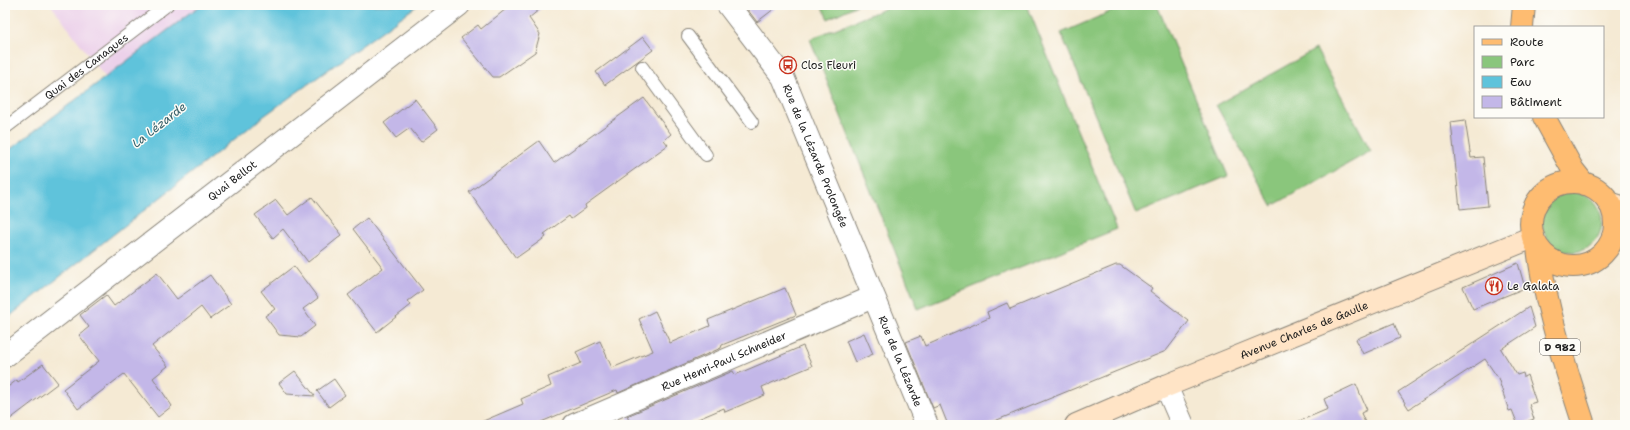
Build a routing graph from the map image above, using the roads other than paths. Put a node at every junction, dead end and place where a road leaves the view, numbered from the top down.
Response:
1 (167, 5) edge
2 (460, 5) edge
3 (728, 5) edge
4 (1524, 5) edge
5 (1522, 26) edge
6 (688, 36) dead end
7 (642, 67) dead end
8 (1544, 118) edge
9 (752, 122) dead end
10 (5, 128) edge
11 (1555, 140) junction
12 (706, 155) dead end
13 (1584, 184) junction
14 (1552, 188) junction
15 (1617, 205) edge
16 (1619, 232) edge
17 (1535, 242) junction
18 (1564, 265) junction
19 (1547, 293) junction
20 (873, 297) junction
21 (5, 356) edge
22 (1166, 386) junction
23 (574, 425) edge
24 (927, 425) edge
25 (1076, 425) edge
26 (1183, 425) edge
27 (1584, 425) edge

1 - 10 lane, Quai des Canaques
2 - 21 street, Quai Bellot
3 - 20 street, Rue de la Lézarde Prolongée
4 - 5 main road
6 - 9 lane
7 - 12 lane
8 - 11 main road
11 - 13 main road
11 - 14 main road
13 - 14 main road
13 - 15 main road
14 - 17 main road
15 - 16 main road
16 - 18 main road
17 - 18 main road
17 - 19 main road, D 982
17 - 22 street, Avenue Charles de Gaulle
18 - 19 main road
19 - 27 main road, D 982
20 - 23 street, Rue Henri-Paul Schneider
20 - 24 street, Rue de la Lézarde
22 - 25 street, Avenue Charles de Gaulle
22 - 26 street

